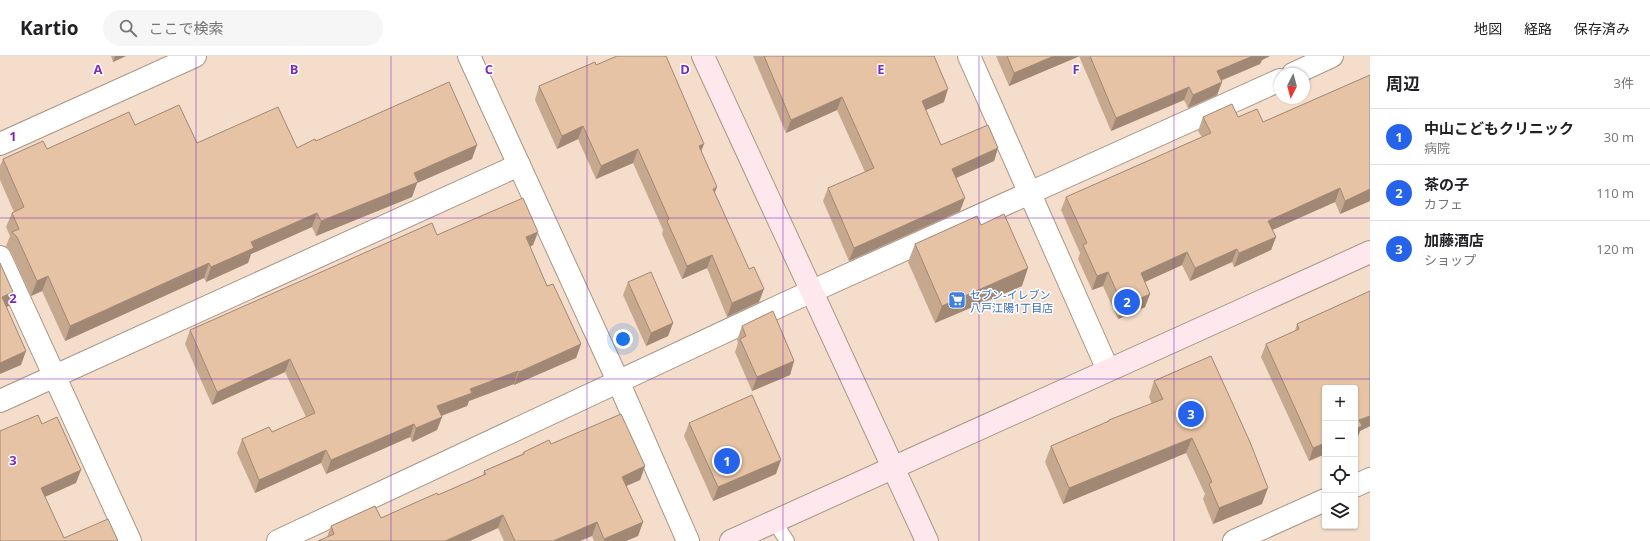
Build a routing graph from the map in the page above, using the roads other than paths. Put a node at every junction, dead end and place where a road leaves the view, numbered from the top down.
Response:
1 (195, 56) edge
2 (469, 56) edge
3 (703, 56) edge
4 (969, 56) edge
5 (1332, 56) edge
6 (1306, 68) edge
7 (1274, 83) edge
8 (0, 144) edge
9 (519, 165) junction
10 (1031, 194) junction
11 (1370, 252) edge
12 (0, 257) edge
13 (812, 292) junction
14 (1108, 370) junction
15 (55, 376) junction
16 (618, 381) junction
17 (0, 401) edge
18 (894, 468) junction
19 (1370, 479) edge
20 (1358, 485) edge
21 (1322, 501) edge
22 (774, 521) junction
23 (130, 541) edge
24 (278, 541) edge
25 (688, 541) edge
26 (731, 541) edge
27 (787, 541) edge
28 (927, 541) edge
29 (1234, 541) edge

1 - 8 street
2 - 9 street
3 - 13 street
4 - 10 street
5 - 6 street
7 - 10 street
9 - 15 street
9 - 16 street
10 - 13 street
10 - 14 street
11 - 14 street
12 - 15 street
13 - 16 street
13 - 18 street
14 - 18 street
15 - 17 street
15 - 23 street
16 - 24 street
16 - 25 street
18 - 22 street
18 - 28 street
19 - 20 street
21 - 29 street
22 - 26 street
22 - 27 lane

